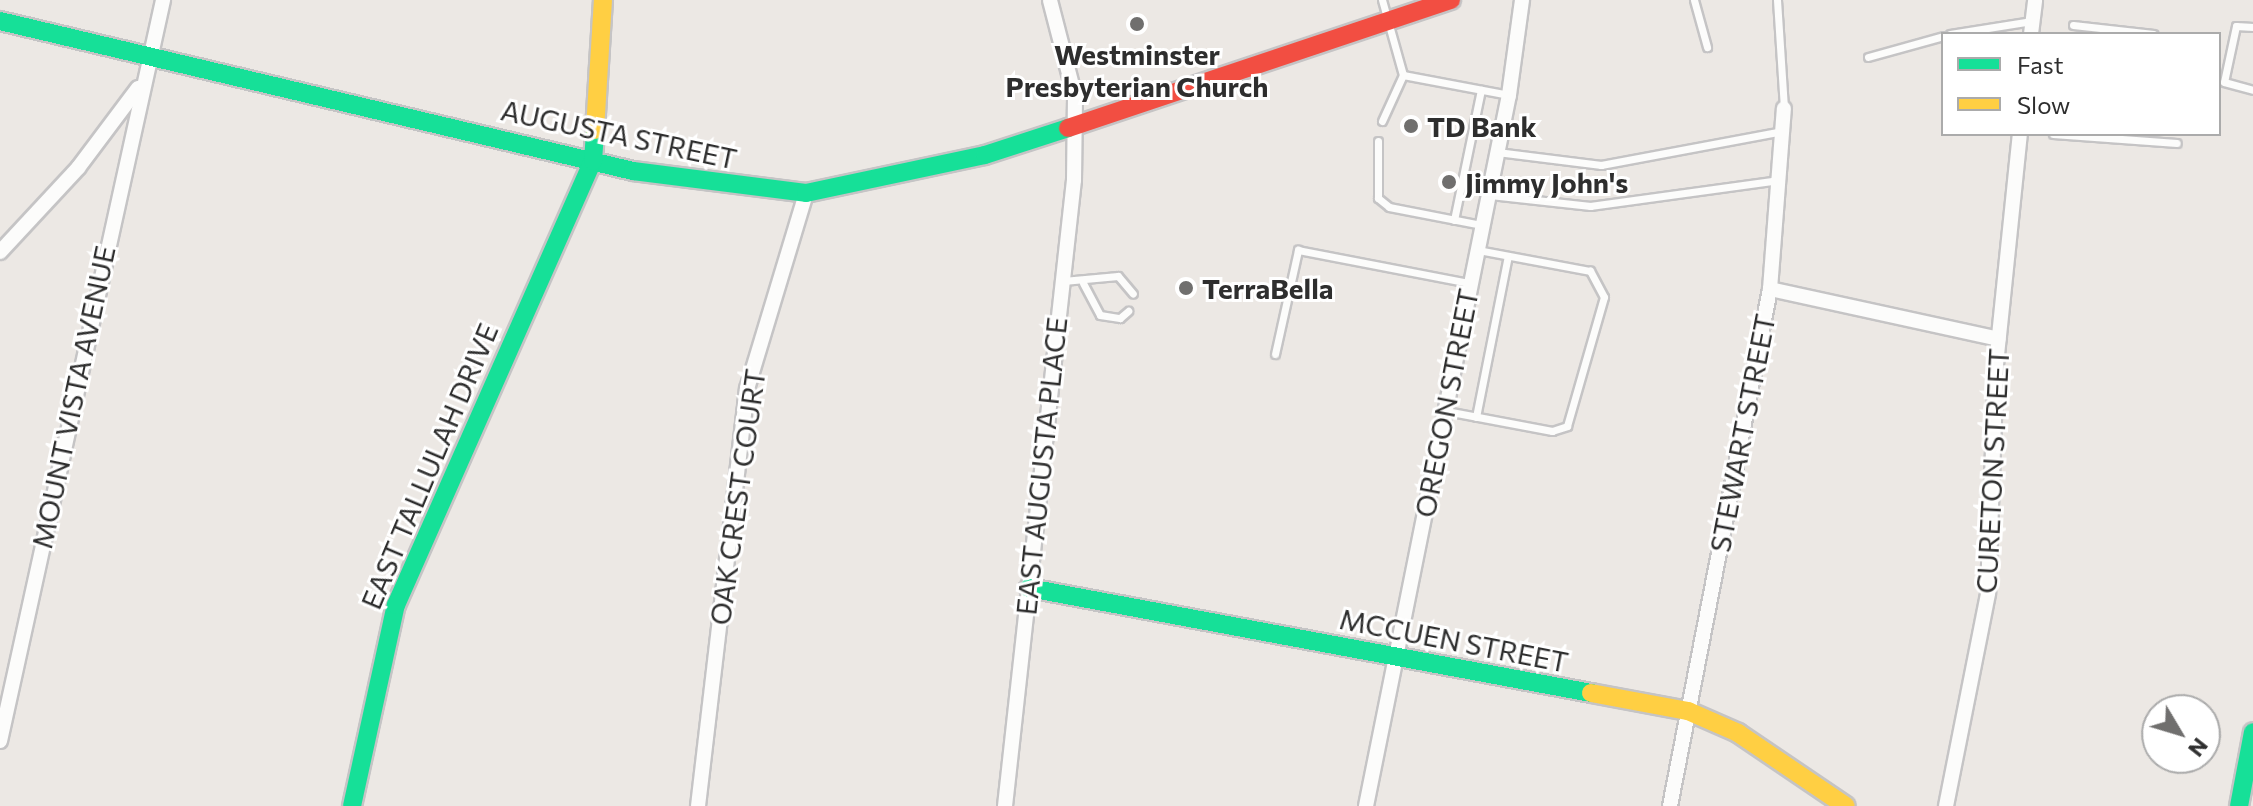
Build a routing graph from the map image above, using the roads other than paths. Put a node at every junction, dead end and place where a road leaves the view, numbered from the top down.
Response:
1 (163, 0) edge
2 (603, 0) edge
3 (1050, 0) edge
4 (1382, 0) edge
5 (1451, 0) edge
6 (1522, 0) edge
7 (1694, 0) edge
8 (1777, 0) edge
9 (2035, 0) edge
10 (0, 21) edge
11 (1388, 21) junction
12 (2073, 25) dead end
13 (2032, 27) edge
14 (2253, 27) edge
15 (1973, 32) edge
16 (2136, 32) edge
17 (1941, 37) edge
18 (1707, 47) dead end
19 (153, 56) junction
20 (1868, 57) dead end
21 (1403, 75) junction
22 (141, 84) junction
23 (1481, 90) junction
24 (2253, 90) edge
25 (1509, 95) junction
26 (1784, 109) joint
27 (1382, 121) dead end
28 (1077, 126) junction
29 (1783, 131) junction
30 (2020, 136) edge
31 (2081, 136) edge
32 (1378, 141) dead end
33 (2177, 143) dead end
34 (1497, 152) junction
35 (593, 161) junction
36 (1779, 180) junction
37 (806, 193) junction
38 (1488, 195) junction
39 (1454, 220) junction
40 (1482, 225) junction
41 (1476, 250) junction
42 (0, 252) edge
43 (1508, 256) junction
44 (1061, 280) junction
45 (1083, 283) junction
46 (1469, 283) junction
47 (1770, 289) junction
48 (1133, 294) dead end
49 (1128, 311) dead end
50 (1999, 339) junction
51 (1275, 354) dead end
52 (1444, 411) junction
53 (1476, 417) junction
54 (1029, 588) junction
55 (1396, 656) junction
56 (1688, 711) junction
57 (2253, 732) edge
58 (0, 741) edge
59 (2248, 788) edge
60 (352, 806) edge
61 (698, 806) edge
62 (1005, 806) edge
63 (1366, 806) edge
64 (1670, 806) edge
65 (1846, 806) edge
66 (1946, 806) edge
67 (2239, 806) edge

1 - 19 street, MOUNT VISTA AVENUE
2 - 35 street
3 - 28 street, EAST AUGUSTA PLACE
4 - 11 lane
5 - 11 street, AUGUSTA STREET
6 - 25 street, OREGON STREET
7 - 18 lane
8 - 26 lane
9 - 13 street
10 - 19 street, AUGUSTA STREET
11 - 21 lane
11 - 28 street, AUGUSTA STREET
12 - 16 lane
13 - 15 lane
14 - 24 lane
17 - 20 lane
19 - 22 street, MOUNT VISTA AVENUE
19 - 35 street, AUGUSTA STREET
21 - 23 lane
21 - 27 lane
22 - 42 street
22 - 58 street, MOUNT VISTA AVENUE
23 - 25 lane
23 - 39 lane
25 - 34 street, OREGON STREET
26 - 29 street
28 - 37 street, AUGUSTA STREET
28 - 44 street, EAST AUGUSTA PLACE
29 - 34 lane
29 - 36 street
30 - 50 street, CURETON STREET
31 - 33 lane
32 - 39 lane
34 - 38 street, OREGON STREET
35 - 37 street, AUGUSTA STREET
35 - 60 street, EAST TALLULAH DRIVE
36 - 38 lane
36 - 47 street
37 - 61 street, OAK CREST COURT
38 - 40 street, OREGON STREET
39 - 40 lane
40 - 41 street, OREGON STREET
41 - 43 lane
41 - 46 street, OREGON STREET
43 - 53 lane
43 - 53 lane
44 - 45 lane
44 - 54 street, EAST AUGUSTA PLACE
45 - 48 lane
45 - 49 lane
46 - 51 lane
46 - 52 street, OREGON STREET
47 - 50 street, STEWART STREET
47 - 56 street, STEWART STREET
50 - 66 street, CURETON STREET
52 - 53 lane
52 - 55 street, OREGON STREET
54 - 55 street, MCCUEN STREET
54 - 62 street, EAST AUGUSTA PLACE
55 - 56 street, MCCUEN STREET
55 - 63 street, OREGON STREET
56 - 64 street, STEWART STREET
56 - 65 street, MCCUEN STREET
57 - 59 street
59 - 67 street

